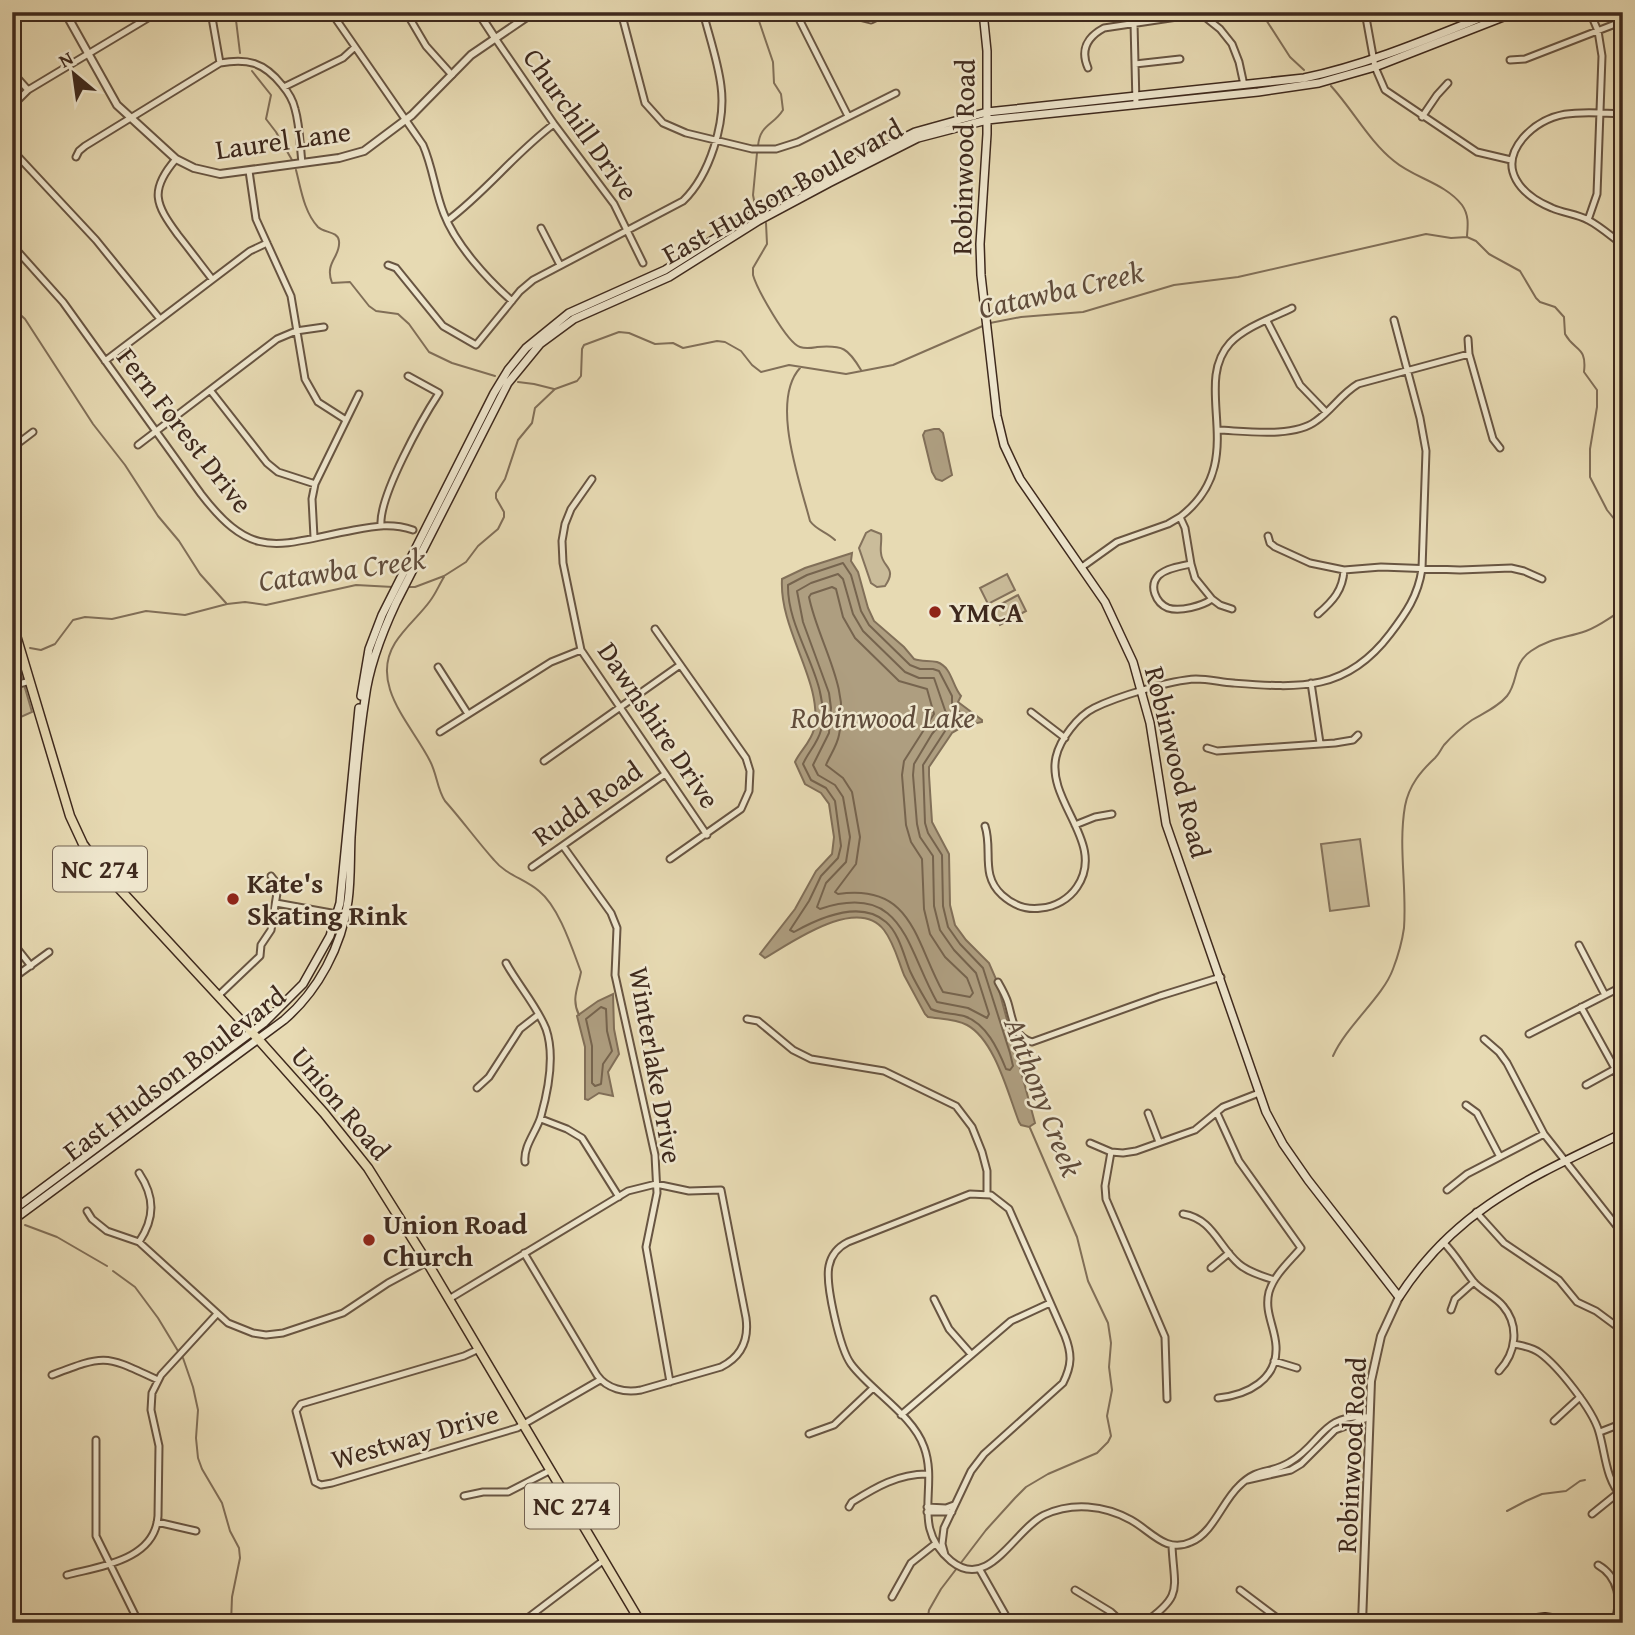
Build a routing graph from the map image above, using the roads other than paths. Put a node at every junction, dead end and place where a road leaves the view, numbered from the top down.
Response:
1 (65, 12) edge
2 (158, 12) edge
3 (211, 12) edge
4 (331, 12) edge
5 (406, 12) edge
6 (478, 12) edge
7 (534, 12) edge
8 (621, 12) edge
9 (703, 12) edge
10 (854, 12) edge
11 (888, 12) edge
12 (1008, 12) edge
13 (1365, 12) edge
14 (1495, 12) edge
15 (1516, 12) edge
16 (1590, 12) edge
17 (983, 14) edge
18 (797, 15) dead end
19 (1623, 21) edge
20 (1134, 23) junction
21 (1598, 31) junction
22 (495, 37) junction
23 (355, 47) junction
24 (88, 54) junction
25 (1180, 59) dead end
26 (1510, 60) dead end
27 (220, 63) junction
28 (1375, 63) junction
29 (1135, 64) junction
30 (1088, 68) dead end
31 (12, 72) edge
32 (452, 75) junction
33 (1448, 83) dead end
34 (284, 87) junction
35 (28, 90) junction
36 (1243, 90) junction
37 (896, 93) dead end
38 (1135, 100) junction
39 (12, 112) edge
40 (1600, 113) junction
41 (1623, 114) edge
42 (848, 116) junction
43 (987, 116) junction
44 (1423, 117) junction
45 (131, 118) junction
46 (406, 121) junction
47 (554, 124) junction
48 (715, 141) junction
49 (12, 150) edge
50 (76, 157) dead end
51 (176, 159) junction
52 (1511, 160) junction
53 (302, 163) junction
54 (249, 172) junction
55 (1588, 220) junction
56 (447, 221) junction
57 (541, 228) dead end
58 (628, 231) junction
59 (267, 243) junction
60 (12, 245) edge
61 (1623, 245) edge
62 (643, 263) dead end
63 (388, 265) dead end
64 (560, 265) junction
65 (212, 279) junction
66 (512, 301) junction
67 (1292, 308) dead end
68 (160, 319) junction
69 (1394, 320) dead end
70 (1267, 321) junction
71 (324, 327) dead end
72 (296, 331) junction
73 (1468, 339) dead end
74 (1469, 354) junction
75 (105, 361) junction
76 (1407, 371) junction
77 (408, 376) dead end
78 (210, 390) junction
79 (359, 394) dead end
80 (1326, 412) junction
81 (346, 420) junction
82 (1218, 430) junction
83 (156, 431) junction
84 (33, 432) dead end
85 (138, 445) dead end
86 (12, 448) edge
87 (1500, 448) dead end
88 (592, 479) dead end
89 (315, 484) junction
90 (1180, 517) junction
91 (381, 525) junction
92 (413, 530) dead end
93 (1268, 536) dead end
94 (314, 537) junction
95 (1191, 564) junction
96 (1082, 567) junction
97 (1422, 569) junction
98 (1344, 570) junction
99 (1542, 579) dead end
100 (1212, 599) junction
101 (1232, 609) dead end
102 (1318, 614) dead end
103 (12, 622) edge
104 (655, 629) dead end
105 (581, 650) junction
106 (680, 665) junction
107 (438, 667) dead end
108 (30, 681) junction
109 (1311, 683) junction
110 (12, 687) edge
111 (1143, 692) junction
112 (620, 709) junction
113 (1031, 712) dead end
114 (468, 714) junction
115 (359, 730) junction
116 (440, 732) dead end
117 (1358, 735) dead end
118 (1065, 738) junction
119 (1320, 743) junction
120 (1207, 748) dead end
121 (544, 761) dead end
122 (665, 774) junction
123 (1112, 814) dead end
124 (1075, 825) junction
125 (985, 826) dead end
126 (707, 835) junction
127 (563, 846) junction
128 (670, 859) dead end
129 (532, 867) dead end
130 (271, 876) dead end
131 (276, 903) junction
132 (337, 914) junction
133 (12, 942) edge
134 (1579, 945) dead end
135 (49, 952) dead end
136 (506, 963) dead end
137 (31, 966) junction
138 (1221, 977) junction
139 (12, 979) edge
140 (998, 982) dead end
141 (1623, 986) edge
142 (1605, 995) junction
143 (218, 996) junction
144 (1581, 1007) junction
145 (538, 1015) junction
146 (747, 1019) dead end
147 (1529, 1034) dead end
148 (254, 1036) junction
149 (1484, 1039) dead end
150 (1615, 1069) junction
151 (1623, 1083) edge
152 (1586, 1085) dead end
153 (477, 1088) dead end
154 (1259, 1093) junction
155 (1466, 1105) dead end
156 (1148, 1113) dead end
157 (1217, 1113) junction
158 (541, 1119) junction
159 (1623, 1133) edge
160 (1544, 1134) junction
161 (1159, 1142) junction
162 (1090, 1143) dead end
163 (1111, 1152) junction
164 (1500, 1157) junction
165 (1564, 1161) junction
166 (525, 1162) dead end
167 (139, 1173) dead end
168 (656, 1184) junction
169 (1447, 1190) dead end
170 (987, 1194) junction
171 (619, 1197) junction
172 (12, 1211) edge
173 (87, 1211) dead end
174 (1476, 1212) junction
175 (1183, 1214) dead end
176 (12, 1221) edge
177 (1623, 1234) edge
178 (139, 1242) junction
179 (1443, 1242) junction
180 (524, 1253) junction
181 (1229, 1253) junction
182 (427, 1262) junction
183 (1211, 1268) dead end
184 (1274, 1280) junction
185 (1474, 1282) junction
186 (1399, 1297) junction
187 (449, 1299) junction
188 (934, 1299) dead end
189 (1049, 1303) junction
190 (1451, 1310) dead end
191 (216, 1314) junction
192 (1623, 1331) edge
193 (1514, 1344) junction
194 (1623, 1346) edge
195 (479, 1349) junction
196 (971, 1354) junction
197 (1623, 1354) edge
198 (1274, 1361) junction
199 (1297, 1368) dead end
200 (1499, 1371) dead end
201 (51, 1376) dead end
202 (158, 1380) junction
203 (600, 1380) junction
204 (670, 1382) junction
205 (873, 1388) junction
206 (1580, 1397) junction
207 (1218, 1398) dead end
208 (1167, 1399) dead end
209 (901, 1415) junction
210 (1369, 1417) junction
211 (1554, 1421) dead end
212 (1623, 1423) edge
213 (523, 1425) junction
214 (1600, 1432) junction
215 (808, 1433) dead end
216 (96, 1440) dead end
217 (551, 1470) junction
218 (928, 1474) junction
219 (464, 1496) dead end
220 (1620, 1496) edge
221 (954, 1505) junction
222 (849, 1507) dead end
223 (927, 1510) junction
224 (952, 1512) junction
225 (1592, 1514) dead end
226 (157, 1522) junction
227 (196, 1531) dead end
228 (935, 1544) junction
229 (1172, 1546) junction
230 (945, 1555) junction
231 (604, 1560) junction
232 (109, 1563) junction
233 (1598, 1565) dead end
234 (980, 1570) junction
235 (67, 1576) dead end
236 (1075, 1590) dead end
237 (1240, 1590) dead end
238 (892, 1597) dead end
239 (1271, 1614) junction
240 (136, 1622) edge
241 (521, 1623) edge
242 (641, 1623) edge
243 (1010, 1623) edge
244 (1122, 1623) edge
245 (1144, 1623) edge
246 (1265, 1623) edge
247 (1284, 1623) edge
248 (1362, 1623) edge
249 (1496, 1623) edge
250 (1585, 1623) edge
251 (1614, 1623) edge

1 - 24 street, Laurel Lane
2 - 24 street
3 - 27 street
4 - 23 street
5 - 32 street
6 - 22 street, Churchill Drive
7 - 22 street, Laurel Lane
8 - 48 street
9 - 48 street
10 - 11 street
12 - 17 street
13 - 28 street
14 - 28 main road, East Hudson Boulevard
15 - 28 main road, East Hudson Boulevard
16 - 21 street
17 - 43 main road, Robinwood Road
18 - 42 street
19 - 21 street
20 - 29 street
20 - 30 street
20 - 36 street
21 - 26 street
21 - 40 street
22 - 32 street, Laurel Lane
22 - 47 street, Churchill Drive
23 - 34 street
23 - 46 street
24 - 35 street
24 - 45 street, Laurel Lane
25 - 29 street
27 - 34 street
27 - 45 street
28 - 36 main road, East Hudson Boulevard
28 - 44 street
29 - 38 street
31 - 35 street
32 - 46 street, Laurel Lane
33 - 44 street
34 - 53 street
35 - 39 street
36 - 38 main road, East Hudson Boulevard
37 - 42 street
38 - 43 main road, East Hudson Boulevard
40 - 41 street
40 - 52 street
40 - 55 street
42 - 48 street
43 - 96 main road, Robinwood Road
43 - 115 main road, East Hudson Boulevard
44 - 52 street
45 - 50 street
45 - 51 street, Laurel Lane
46 - 53 street, Laurel Lane
46 - 56 street
47 - 56 street
47 - 58 street, Churchill Drive
48 - 58 street
49 - 68 street
51 - 54 street, Laurel Lane
51 - 65 street
52 - 55 street
53 - 54 street, Laurel Lane
54 - 59 street
55 - 61 street
56 - 66 street
57 - 64 street
58 - 62 street, Churchill Drive
58 - 64 street
59 - 65 street
59 - 72 street
60 - 75 street, Fern Forest Drive
63 - 66 street
64 - 66 street
65 - 68 street
67 - 70 street
68 - 75 street
69 - 76 street
70 - 80 street
70 - 82 street
71 - 72 street
72 - 78 street
72 - 81 street
73 - 74 street
74 - 76 street
74 - 87 street
75 - 83 street, Fern Forest Drive
76 - 80 street
76 - 97 street
77 - 91 street
78 - 83 street
78 - 89 street
79 - 81 street
80 - 82 street
81 - 89 street
82 - 90 street
83 - 85 street
83 - 94 street, Fern Forest Drive
84 - 86 street
88 - 105 street, Dawnshire Drive
89 - 94 street
90 - 95 street
90 - 96 street
91 - 92 street, Fern Forest Drive
91 - 94 street, Fern Forest Drive
93 - 98 street
95 - 100 street
95 - 100 street
96 - 111 main road, Robinwood Road
97 - 98 street
97 - 99 street
97 - 109 street
98 - 102 street
100 - 101 street
103 - 108 main road, Union Road / NC 274
104 - 106 street
105 - 112 street, Dawnshire Drive
105 - 114 street
106 - 112 street
106 - 126 street
107 - 114 street
108 - 110 street
108 - 143 main road, Union Road / NC 274
109 - 111 street
109 - 119 street
111 - 118 street
111 - 138 main road, Robinwood Road
112 - 121 street
112 - 122 street, Dawnshire Drive
113 - 118 street
114 - 116 street
115 - 132 main road, East Hudson Boulevard
115 - 148 main road, East Hudson Boulevard
117 - 119 street
118 - 124 street
119 - 120 street
122 - 126 street, Dawnshire Drive
122 - 127 street, Rudd Road
123 - 124 street
124 - 125 street
126 - 128 street
127 - 129 street, Rudd Road
127 - 168 street, Winterlake Drive
130 - 131 street
131 - 132 street
131 - 143 street
132 - 148 main road, East Hudson Boulevard
133 - 137 street
134 - 142 street
135 - 137 street
136 - 145 street
137 - 139 street
138 - 140 street
138 - 154 main road, Robinwood Road
141 - 142 street
142 - 144 street
143 - 148 main road, Union Road / NC 274
144 - 147 street
144 - 150 street
145 - 153 street
145 - 158 street
146 - 170 street
148 - 172 main road, East Hudson Boulevard
148 - 176 main road, East Hudson Boulevard
148 - 182 main road, Union Road / NC 274
149 - 160 street
150 - 151 street
150 - 152 street
154 - 157 street
154 - 186 main road, Robinwood Road
155 - 164 street
156 - 161 street
157 - 161 street
157 - 184 street
158 - 166 street
158 - 171 street
159 - 165 main road
160 - 164 street
160 - 165 street
161 - 163 street
162 - 163 street
163 - 208 street
164 - 169 street
165 - 174 main road
165 - 177 street
167 - 178 street
168 - 171 street
168 - 204 street, Winterlake Drive
168 - 204 street
170 - 189 street
170 - 205 street
171 - 180 street
173 - 178 street
174 - 179 main road
174 - 192 street
175 - 181 street
178 - 191 street
179 - 185 street
179 - 186 main road
180 - 187 street
180 - 203 street
181 - 183 street
181 - 184 street
182 - 187 main road, Union Road / NC 274
182 - 191 street
184 - 198 street
185 - 190 street
185 - 193 street
186 - 210 street, Robinwood Road
187 - 195 main road, Union Road / NC 274
188 - 196 street
189 - 196 street
189 - 221 street
191 - 202 street
193 - 200 street
193 - 206 street
194 - 197 street
195 - 213 main road, Union Road / NC 274
195 - 213 street, Westway Drive
196 - 209 street
198 - 199 street
198 - 207 street
201 - 202 street
202 - 226 street
203 - 204 street
203 - 213 street, Westway Drive
205 - 209 street
205 - 215 street
206 - 211 street
206 - 214 street
209 - 218 street
210 - 229 street
210 - 248 street, Robinwood Road
212 - 214 street
213 - 217 main road, Union Road / NC 274
214 - 220 street
216 - 232 street
217 - 219 street
217 - 231 main road, Union Road / NC 274
218 - 222 street
218 - 223 street
220 - 225 street
221 - 223 street
221 - 224 street
223 - 224 street
223 - 228 street
224 - 230 street
226 - 227 street
226 - 232 street
228 - 230 street
228 - 238 street
229 - 234 street
229 - 245 street
230 - 234 street
231 - 241 street
231 - 242 main road, Union Road / NC 274
232 - 235 street
232 - 240 street
233 - 251 street
234 - 243 street
236 - 244 street
237 - 239 street
239 - 246 street
239 - 247 street
249 - 250 main road

